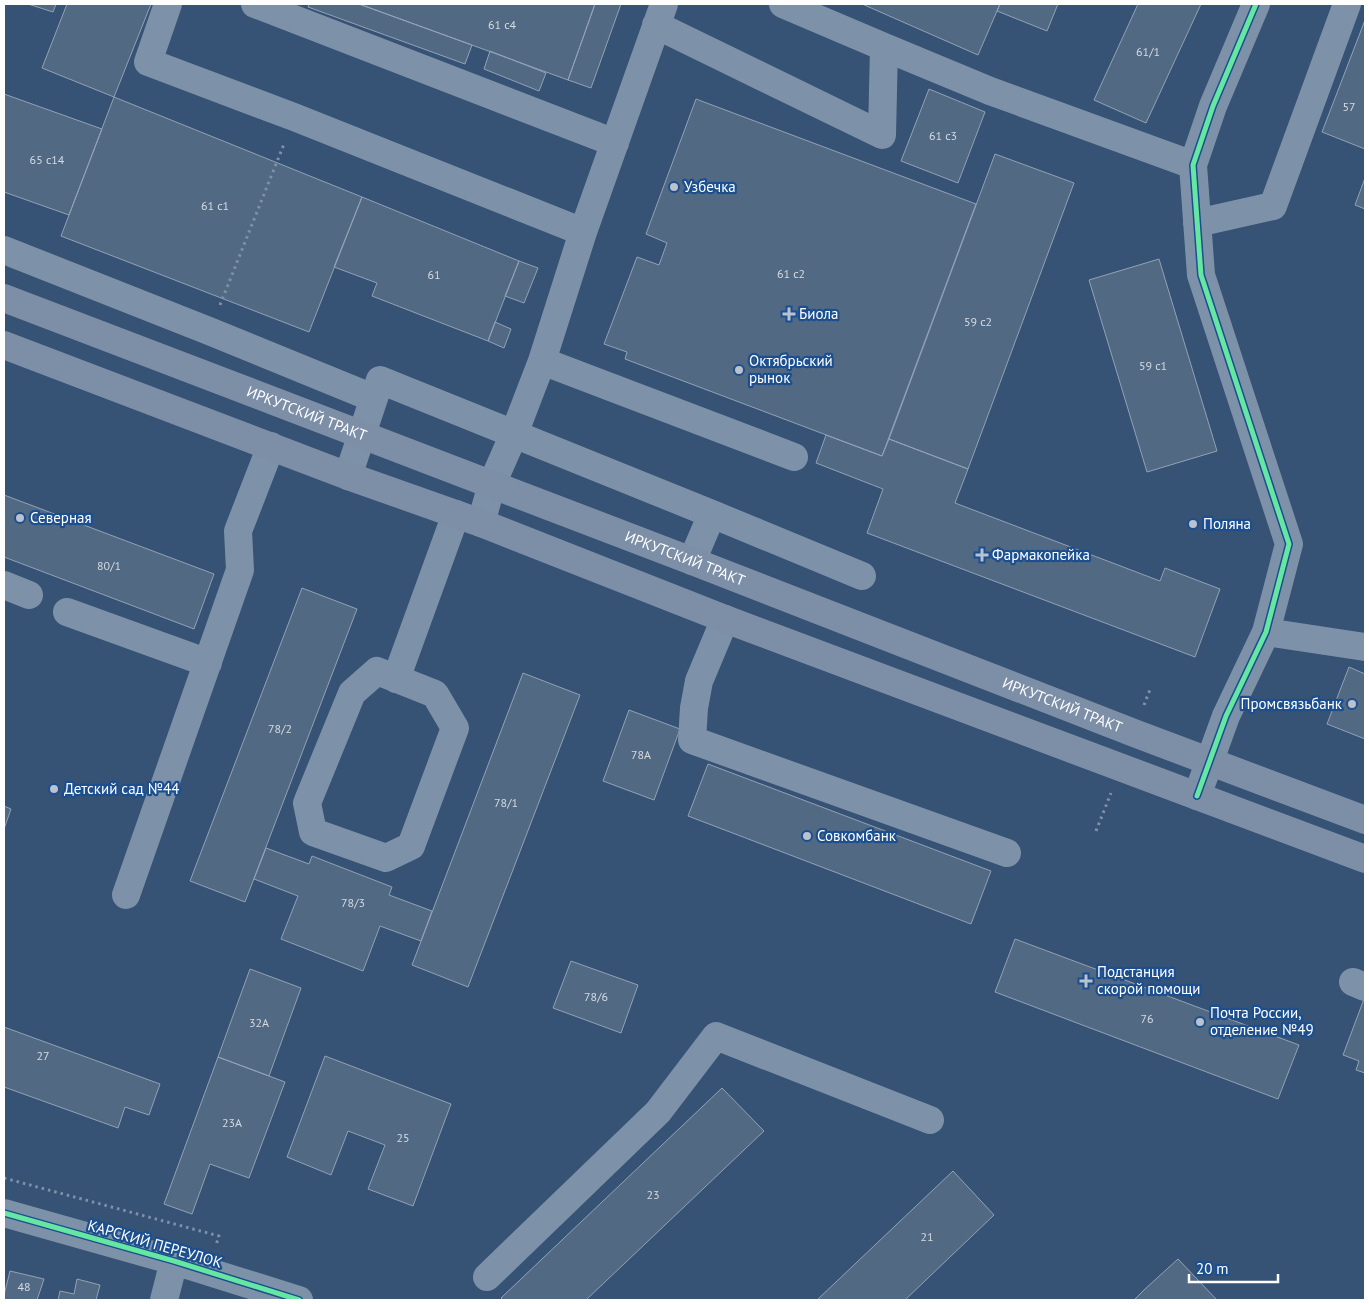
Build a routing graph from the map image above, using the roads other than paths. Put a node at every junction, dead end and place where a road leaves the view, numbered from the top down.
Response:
1 (168, 4) edge
2 (255, 4) edge
3 (783, 4) edge
4 (1256, 4) edge
5 (1347, 4) edge
6 (660, 14) edge
7 (884, 47) junction
8 (615, 143) junction
9 (1192, 165) junction
10 (1197, 223) junction
11 (583, 232) junction
12 (4, 250) edge
13 (4, 298) edge
14 (4, 345) edge
15 (542, 361) junction
16 (373, 398) junction
17 (362, 434) junction
18 (514, 434) junction
19 (271, 446) junction
20 (794, 457) dead end
21 (348, 476) junction
22 (492, 484) junction
23 (712, 514) junction
24 (469, 519) junction
25 (692, 561) junction
26 (862, 576) dead end
27 (4, 585) edge
28 (29, 595) dead end
29 (67, 612) dead end
30 (725, 619) junction
31 (1266, 632) junction
32 (1365, 647) edge
33 (208, 663) junction
34 (396, 679) junction
35 (1209, 761) junction
36 (1198, 796) junction
37 (1365, 820) edge
38 (1007, 853) dead end
39 (1365, 860) edge
40 (126, 895) dead end
41 (930, 1120) dead end
42 (4, 1213) edge
43 (174, 1261) junction
44 (487, 1277) dead end
45 (164, 1300) edge
46 (299, 1300) edge

1 - 11 street
2 - 8 street
3 - 7 street
4 - 9 street
5 - 10 street
6 - 7 street
6 - 8 street
7 - 9 street
8 - 11 street
9 - 10 street
10 - 31 street
11 - 15 street
12 - 16 street
13 - 17 main road, ИРКУТСКИЙ ТРАКТ
14 - 19 main road
15 - 18 street
15 - 20 street
16 - 17 street
16 - 18 street
17 - 21 street
17 - 22 main road, ИРКУТСКИЙ ТРАКТ
18 - 22 street
18 - 23 street
19 - 21 main road
19 - 33 street
21 - 24 main road
22 - 24 street
22 - 25 main road, ИРКУТСКИЙ ТРАКТ
23 - 25 street
23 - 26 street
24 - 30 main road
24 - 34 street
25 - 35 main road, ИРКУТСКИЙ ТРАКТ
27 - 28 street
29 - 33 street
30 - 36 main road
30 - 38 street
31 - 32 street
31 - 35 street
33 - 40 street
34 - 34 street
35 - 36 street
35 - 37 main road, ИРКУТСКИЙ ТРАКТ
36 - 39 main road
41 - 44 street
42 - 43 street, КАРСКИЙ ПЕРЕУЛОК
43 - 45 street
43 - 46 street, КАРСКИЙ ПЕРЕУЛОК

